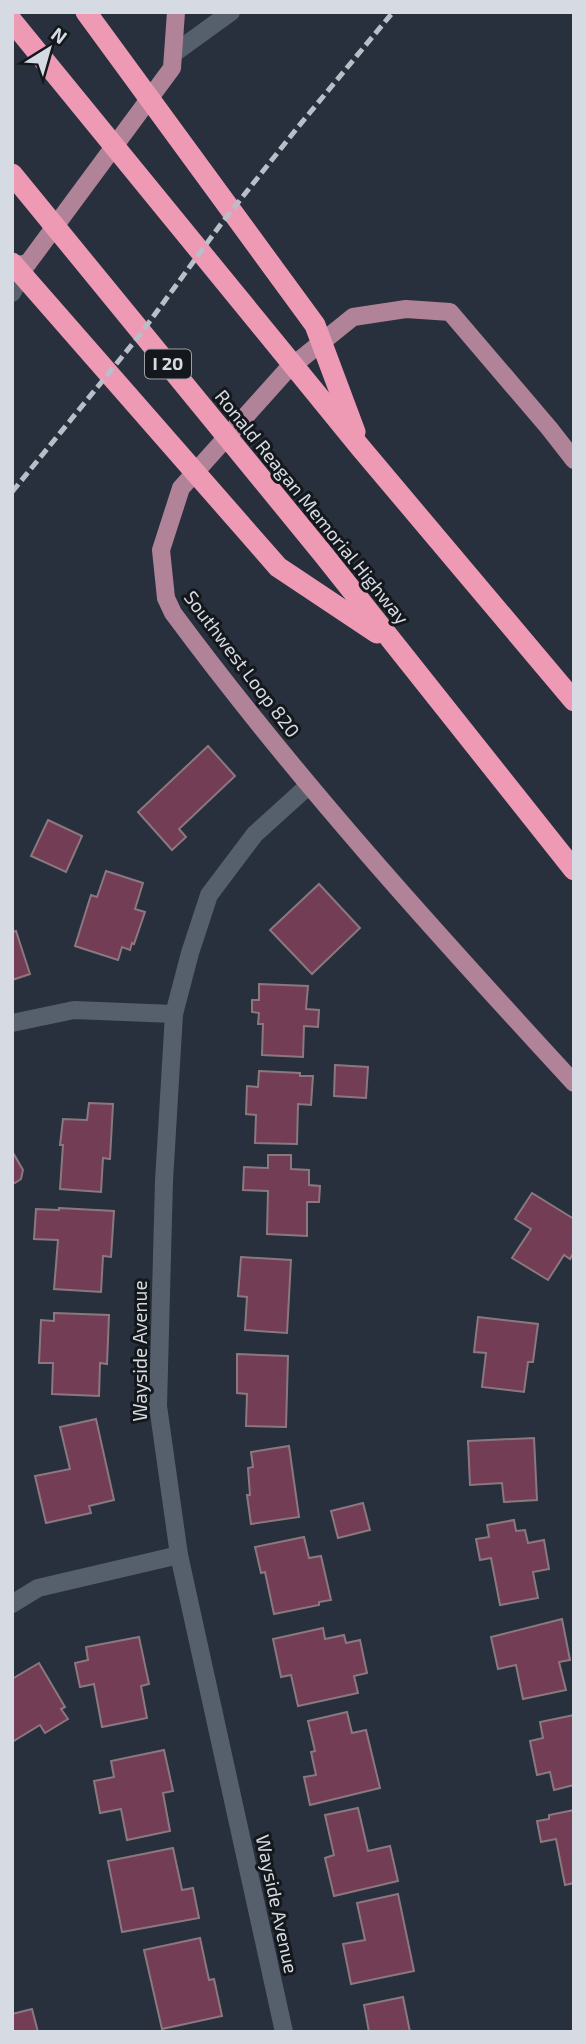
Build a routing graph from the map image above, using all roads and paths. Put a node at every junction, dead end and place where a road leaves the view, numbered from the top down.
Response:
1 (86, 12) edge
2 (176, 12) edge
3 (231, 12) edge
4 (12, 21) edge
5 (173, 54) junction
6 (12, 174) edge
7 (18, 264) edge
8 (12, 293) edge
9 (360, 447) junction
10 (574, 460) edge
11 (391, 642) junction
12 (574, 701) edge
13 (308, 786) junction
14 (574, 870) edge
15 (174, 1014) junction
16 (12, 1023) edge
17 (574, 1083) edge
18 (179, 1555) junction
19 (12, 1604) edge
20 (284, 2032) edge

1 - 9 highway
2 - 5 main road
3 - 5 street
4 - 9 highway
5 - 7 main road
6 - 11 highway, Ronald Reagan Memorial Highway / I 20
7 - 8 street
7 - 11 highway
9 - 12 highway
10 - 13 main road, Southwest Loop 820
11 - 14 highway, Ronald Reagan Memorial Highway / I 20
13 - 15 street, Wayside Avenue
13 - 17 main road, Southwest Loop 820
15 - 16 street
15 - 18 street, Wayside Avenue
18 - 19 street
18 - 20 street, Wayside Avenue

